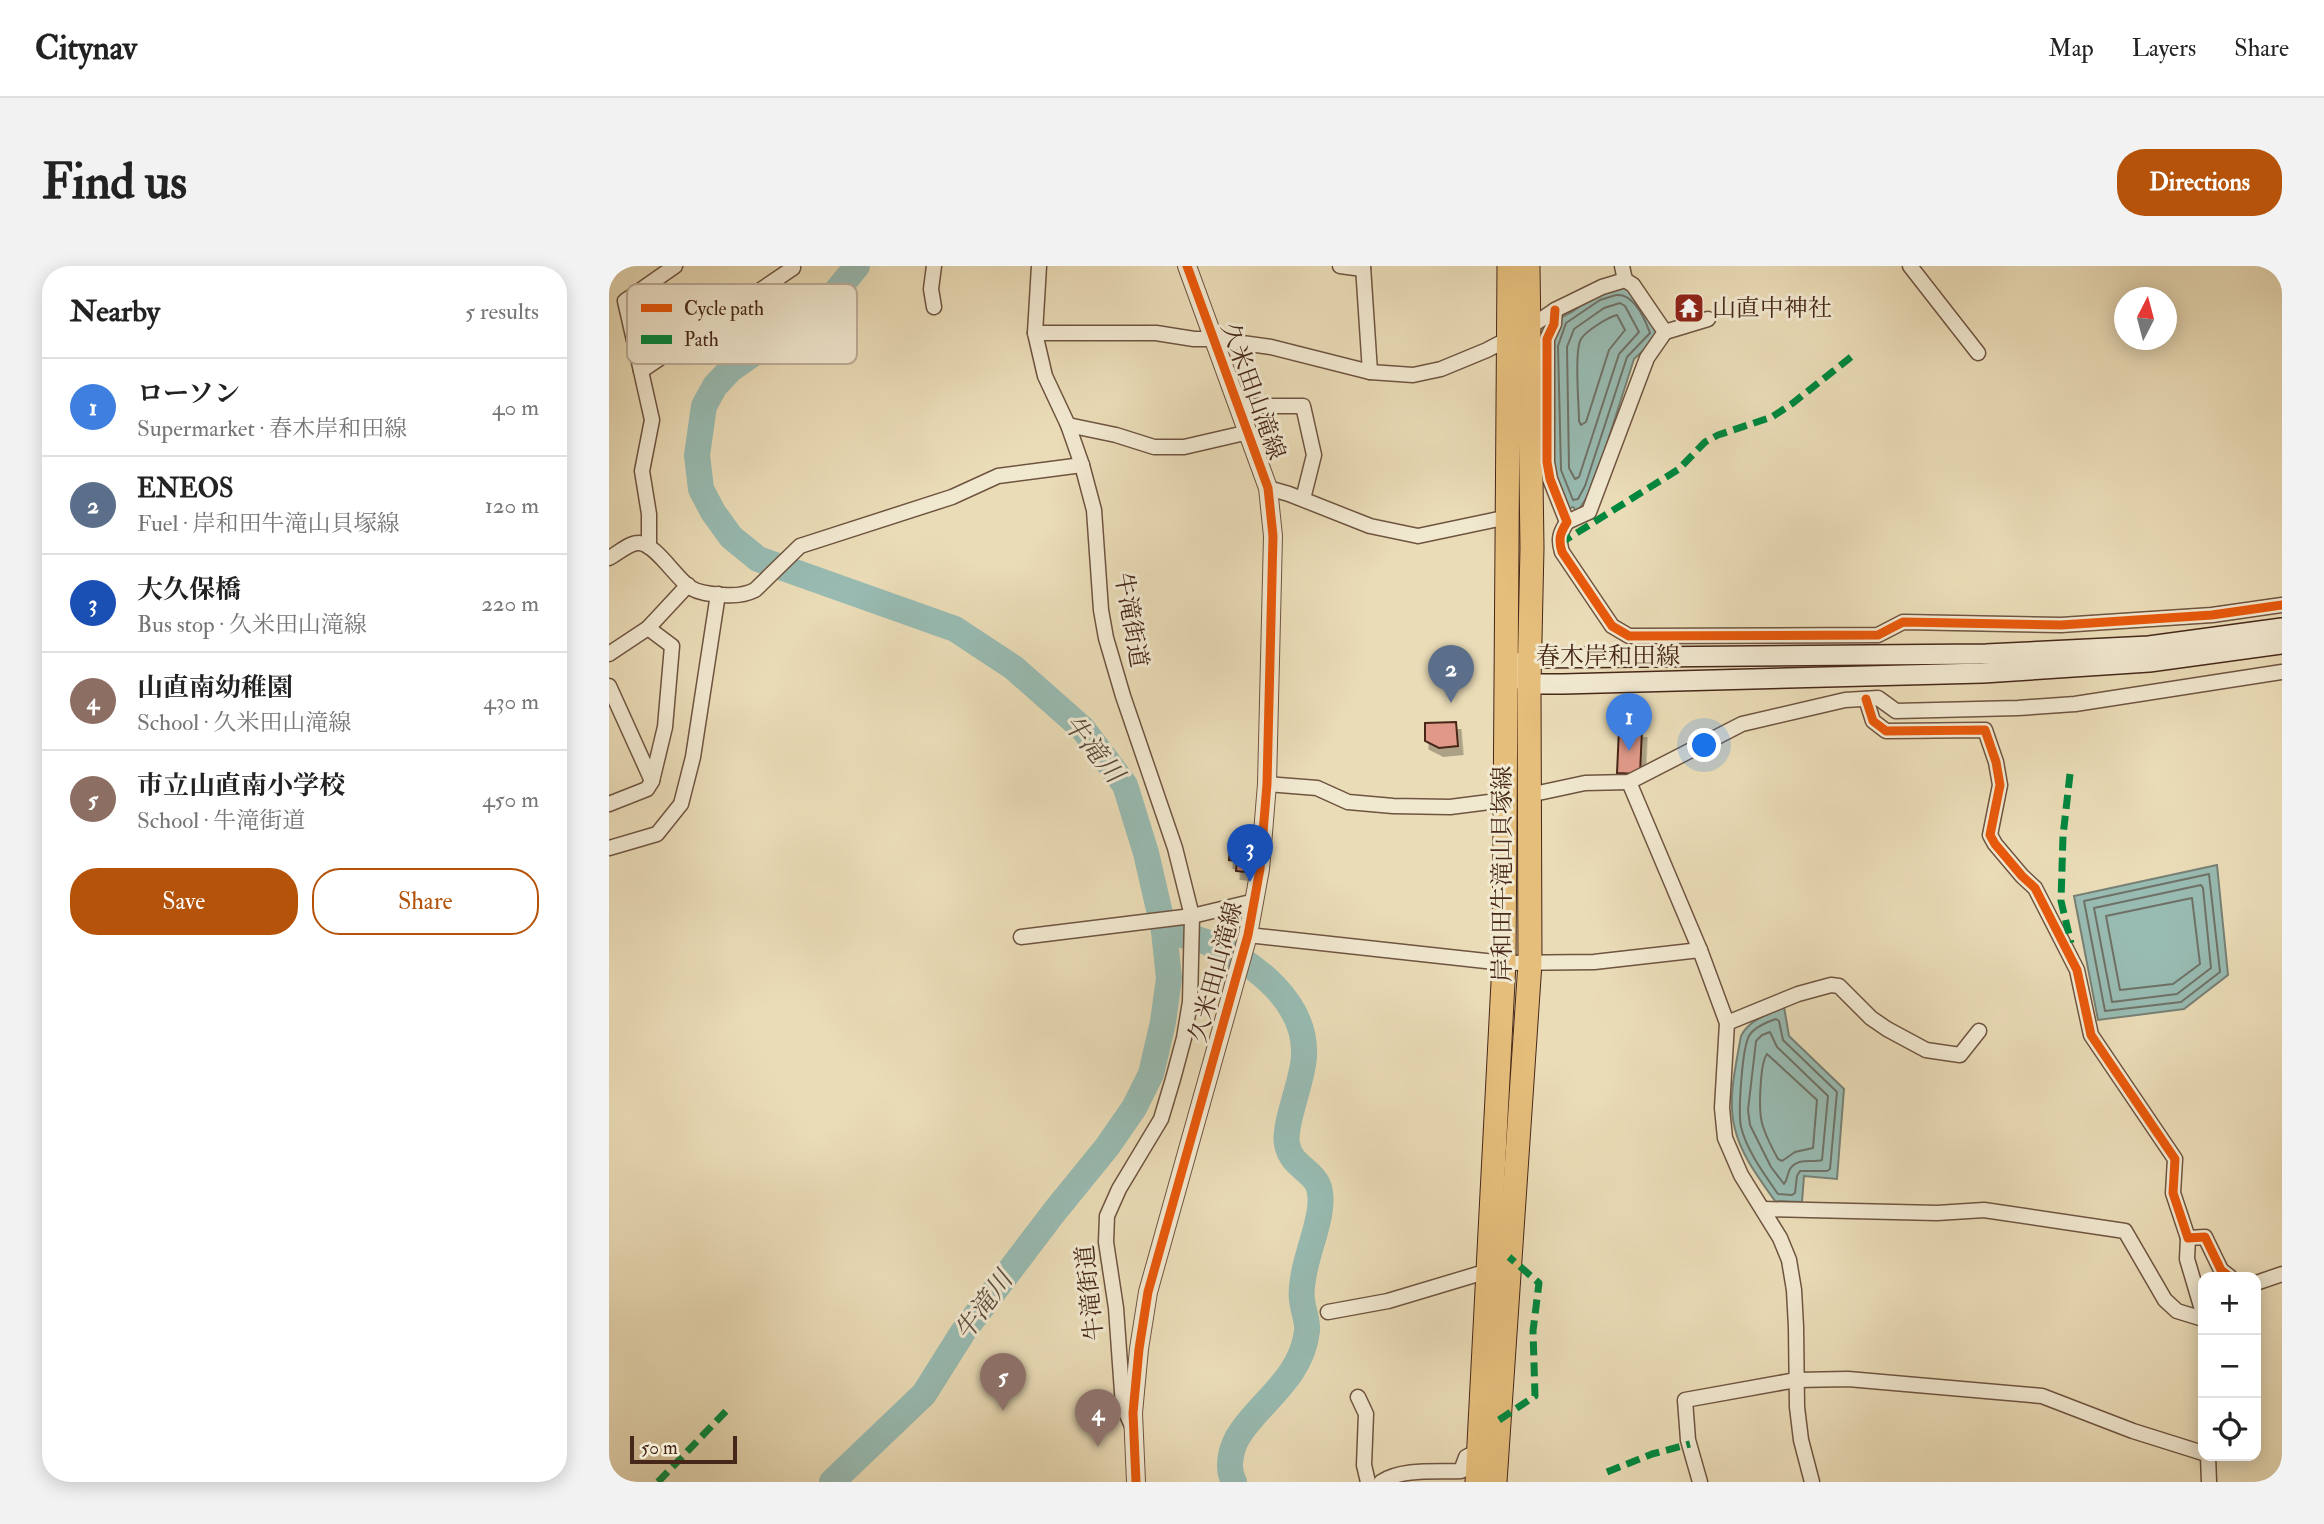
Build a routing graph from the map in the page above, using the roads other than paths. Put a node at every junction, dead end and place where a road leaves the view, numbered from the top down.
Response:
1 (675, 266) edge
2 (792, 266) edge
3 (934, 266) edge
4 (1039, 266) edge
5 (1187, 266) edge
6 (1340, 266) edge
7 (1509, 266) edge
8 (1528, 266) edge
9 (1910, 266) edge
10 (1363, 267) edge
11 (1623, 273) edge
12 (650, 284) edge
13 (769, 284) edge
14 (934, 307) dead end
15 (1555, 310) junction
16 (1708, 319) dead end
17 (1665, 332) junction
18 (1035, 333) junction
19 (1518, 334) junction
20 (1213, 338) junction
21 (1978, 354) dead end
22 (639, 364) edge
23 (651, 364) edge
24 (641, 371) junction
25 (1370, 372) junction
26 (1239, 406) junction
27 (1067, 425) junction
28 (1249, 432) junction
29 (1082, 466) junction
30 (1268, 488) junction
31 (1303, 499) junction
32 (1508, 517) junction
33 (1567, 522) junction
34 (1559, 544) junction
35 (649, 547) junction
36 (1532, 548) junction
37 (609, 558) edge
38 (688, 585) junction
39 (718, 594) junction
40 (2282, 605) edge
41 (648, 628) junction
42 (2282, 628) edge
43 (2282, 644) edge
44 (609, 654) edge
45 (1530, 658) junction
46 (1506, 670) junction
47 (2282, 672) edge
48 (1529, 684) junction
49 (609, 686) edge
50 (1866, 699) junction
51 (652, 781) junction
52 (1629, 782) junction
53 (1267, 784) junction
54 (1529, 795) junction
55 (1505, 800) junction
56 (609, 804) edge
57 (609, 848) edge
58 (1255, 901) junction
59 (1189, 917) junction
60 (1021, 937) dead end
61 (1246, 942) junction
62 (1700, 950) junction
63 (1504, 963) junction
64 (1530, 963) junction
65 (1727, 1023) junction
66 (1979, 1031) dead end
67 (1763, 1209) junction
68 (2188, 1238) junction
69 (1488, 1271) junction
70 (2224, 1272) edge
71 (2282, 1274) edge
72 (2261, 1281) edge
73 (2198, 1296) edge
74 (1328, 1312) dead end
75 (2198, 1317) edge
76 (1119, 1345) junction
77 (1139, 1349) junction
78 (1796, 1380) junction
79 (1358, 1397) dead end
80 (1133, 1427) junction
81 (2198, 1451) edge
82 (2208, 1461) edge
83 (1466, 1478) edge
84 (1136, 1482) edge
85 (1368, 1482) edge
86 (1381, 1482) edge
87 (1495, 1482) edge
88 (1700, 1482) edge
89 (1812, 1482) edge
90 (2209, 1482) edge

1 - 12 street
2 - 13 street
3 - 14 street
4 - 18 street, 牛滝街道
5 - 20 street, 久米田山滝線
6 - 10 street
7 - 19 main road, 岸和田牛滝山貝塚線
8 - 19 main road, 岸和田牛滝山貝塚線
9 - 21 street
10 - 25 street
11 - 15 street
11 - 17 street
15 - 19 street
15 - 33 street
16 - 17 street
17 - 33 street
18 - 20 street
18 - 27 street, 牛滝街道
19 - 25 street
19 - 32 main road, 岸和田牛滝山貝塚線
19 - 36 main road, 岸和田牛滝山貝塚線
20 - 25 street
20 - 26 street, 久米田山滝線
22 - 24 street
23 - 24 street
24 - 35 street
26 - 28 street, 久米田山滝線
26 - 31 street
27 - 28 street
27 - 29 street, 牛滝街道
28 - 30 street, 久米田山滝線
29 - 39 street
29 - 59 street, 牛滝街道
30 - 31 street
30 - 53 street, 久米田山滝線
31 - 32 street
32 - 46 main road, 岸和田牛滝山貝塚線
33 - 34 street
34 - 36 street
34 - 40 street
35 - 37 street
35 - 38 street
36 - 45 main road, 岸和田牛滝山貝塚線
38 - 39 street
38 - 41 street
39 - 57 street
41 - 44 street
41 - 51 street
42 - 45 main road, 春木岸和田線
43 - 48 main road, 春木岸和田線
45 - 46 main road, 春木岸和田線
45 - 48 main road, 岸和田牛滝山貝塚線
46 - 48 main road, 春木岸和田線
46 - 55 main road, 岸和田牛滝山貝塚線
47 - 50 street
48 - 54 main road, 岸和田牛滝山貝塚線
49 - 51 street
50 - 52 street
50 - 68 street
51 - 56 street
52 - 54 street
52 - 62 street
53 - 55 street
53 - 58 street, 久米田山滝線
54 - 64 main road, 岸和田牛滝山貝塚線
55 - 63 main road, 岸和田牛滝山貝塚線
58 - 59 street
58 - 61 street, 久米田山滝線
59 - 60 street
59 - 76 street, 牛滝街道
61 - 63 street
61 - 77 street, 久米田山滝線
62 - 64 street
62 - 65 street
63 - 64 street
63 - 69 main road, 岸和田牛滝山貝塚線
64 - 87 main road, 岸和田牛滝山貝塚線
65 - 66 street
65 - 67 street
67 - 75 street
67 - 78 street
68 - 70 street
68 - 73 street
69 - 74 street
69 - 83 main road, 岸和田牛滝山貝塚線
71 - 72 street
76 - 77 street
76 - 80 street, 牛滝街道
77 - 80 street, 久米田山滝線
78 - 81 street
78 - 88 street
78 - 89 street
79 - 85 street
80 - 84 street, 久米田山滝線
82 - 90 street
83 - 86 street

